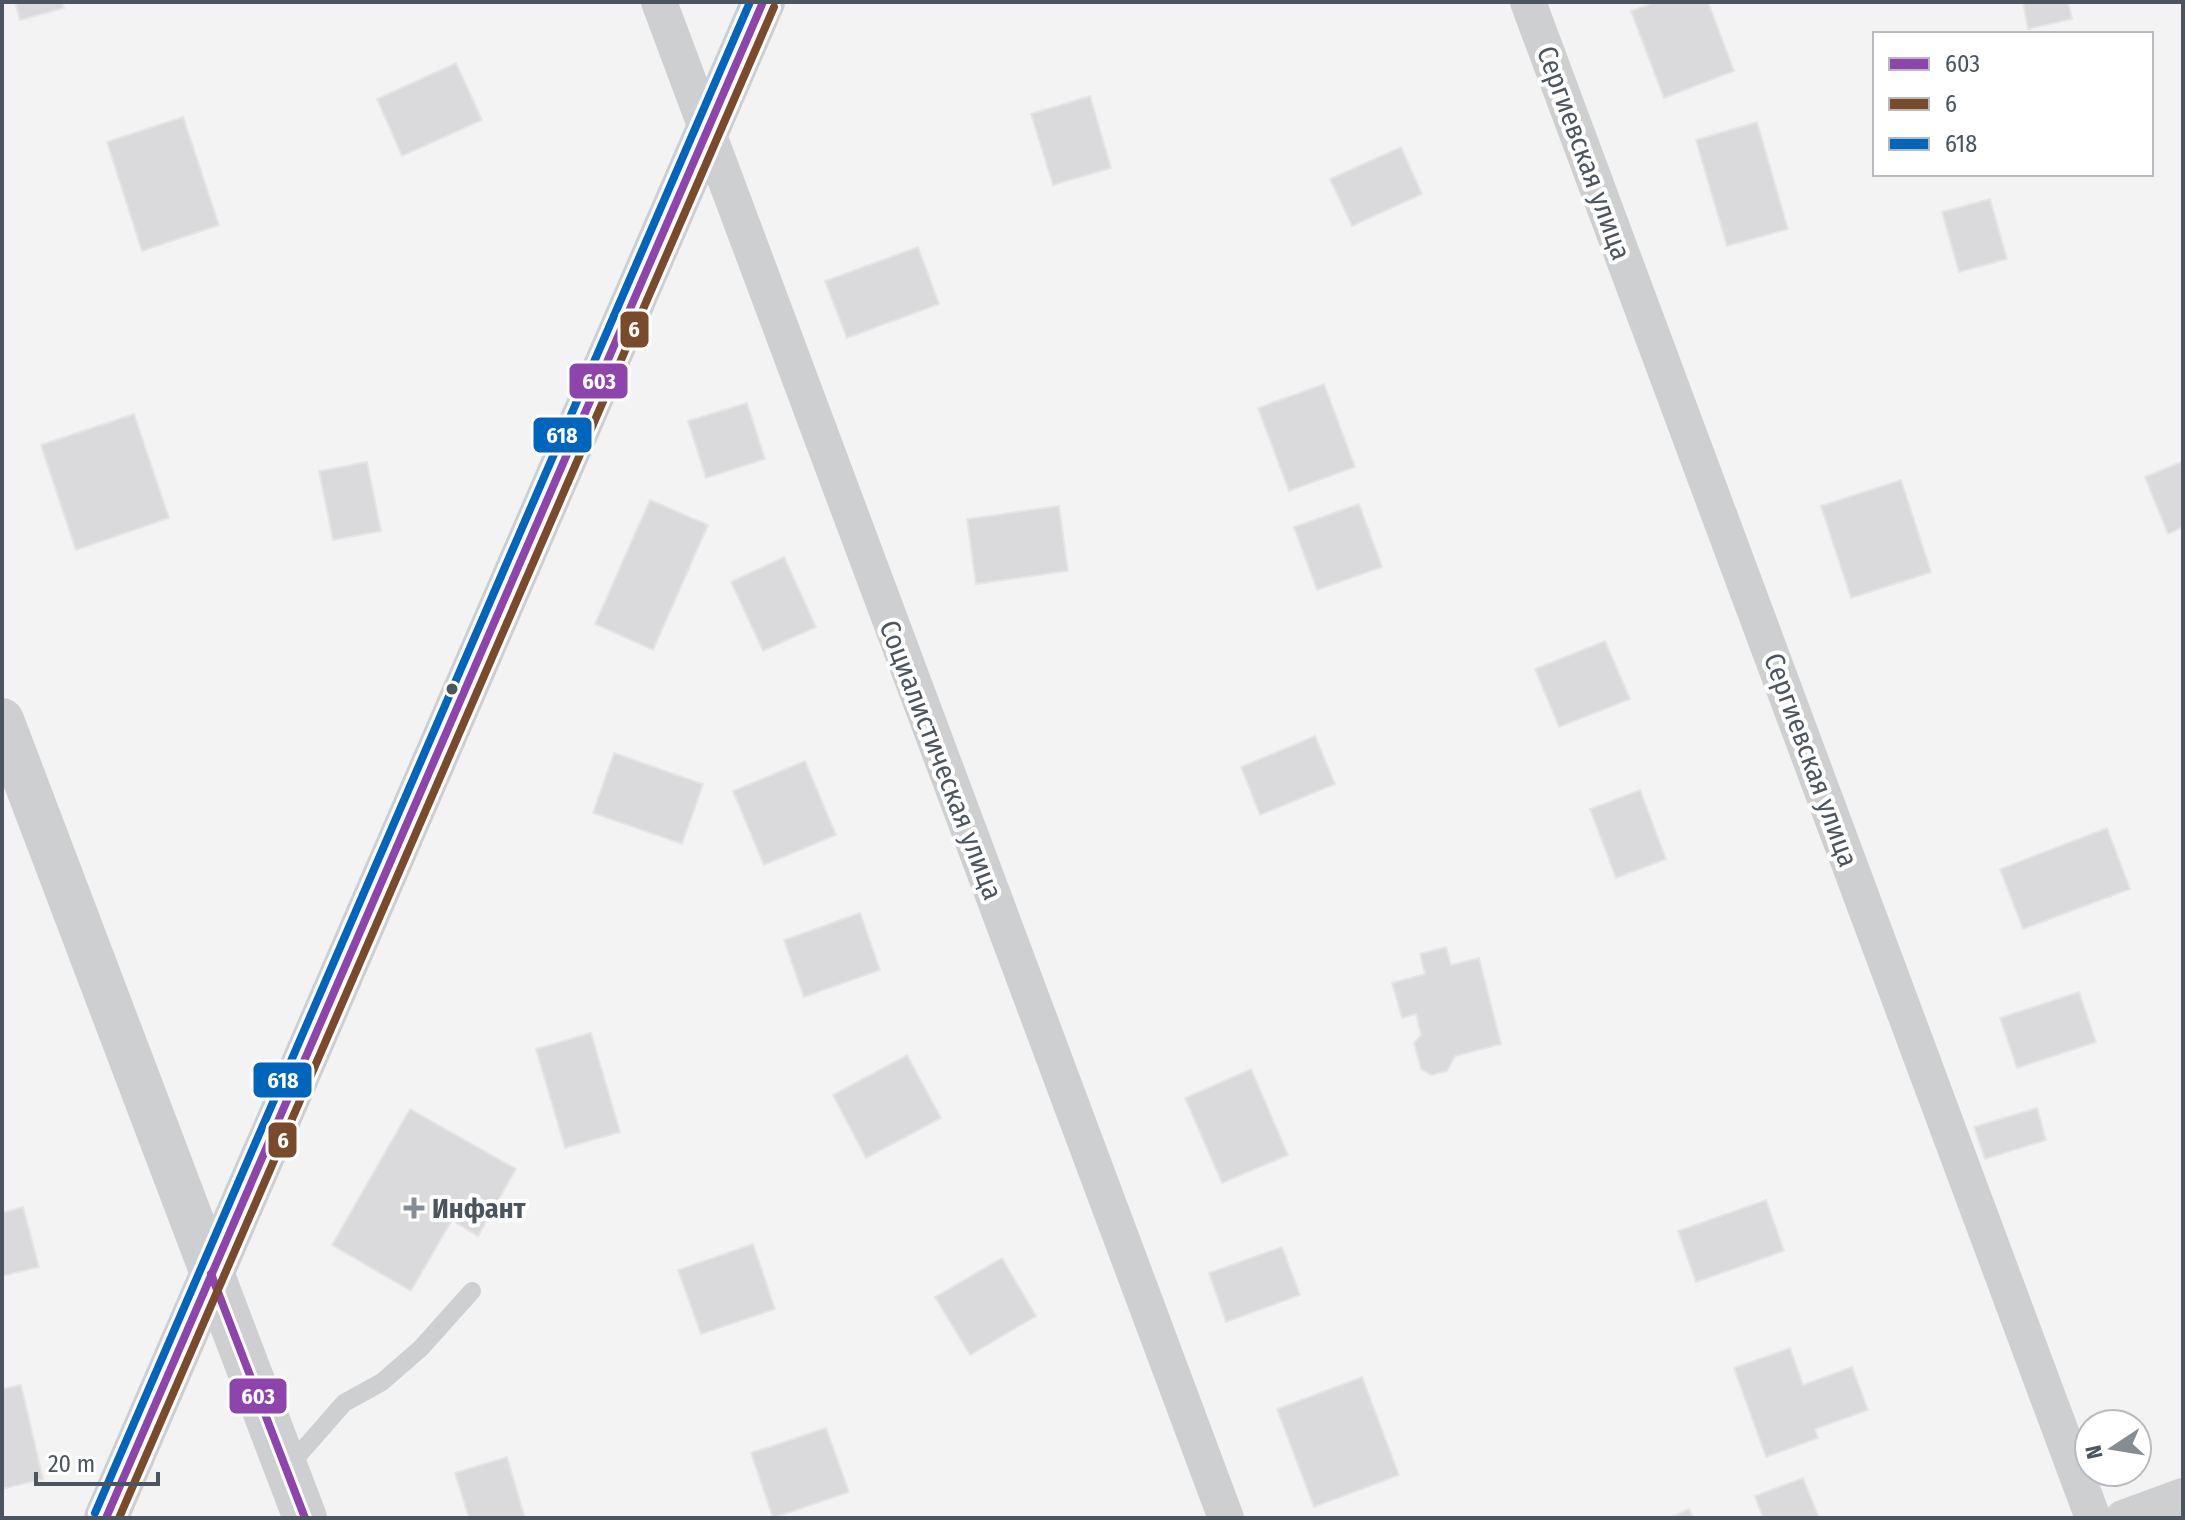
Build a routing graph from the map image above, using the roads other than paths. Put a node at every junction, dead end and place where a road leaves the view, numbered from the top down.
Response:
1 (659, 2) edge
2 (763, 2) edge
3 (1528, 2) edge
4 (706, 132) junction
5 (2, 720) edge
6 (211, 1274) junction
7 (472, 1291) dead end
8 (286, 1469) junction
9 (2183, 1496) edge
10 (106, 1518) edge
11 (305, 1518) edge
12 (1226, 1518) edge
13 (2093, 1518) edge
14 (2123, 1518) edge

1 - 4 street, Социалистическая улица
2 - 4 main road
3 - 13 street, Сергиевская улица
4 - 6 main road
4 - 12 street, Социалистическая улица
5 - 6 street
6 - 8 street
6 - 10 main road
7 - 8 lane
8 - 11 street
9 - 14 street

